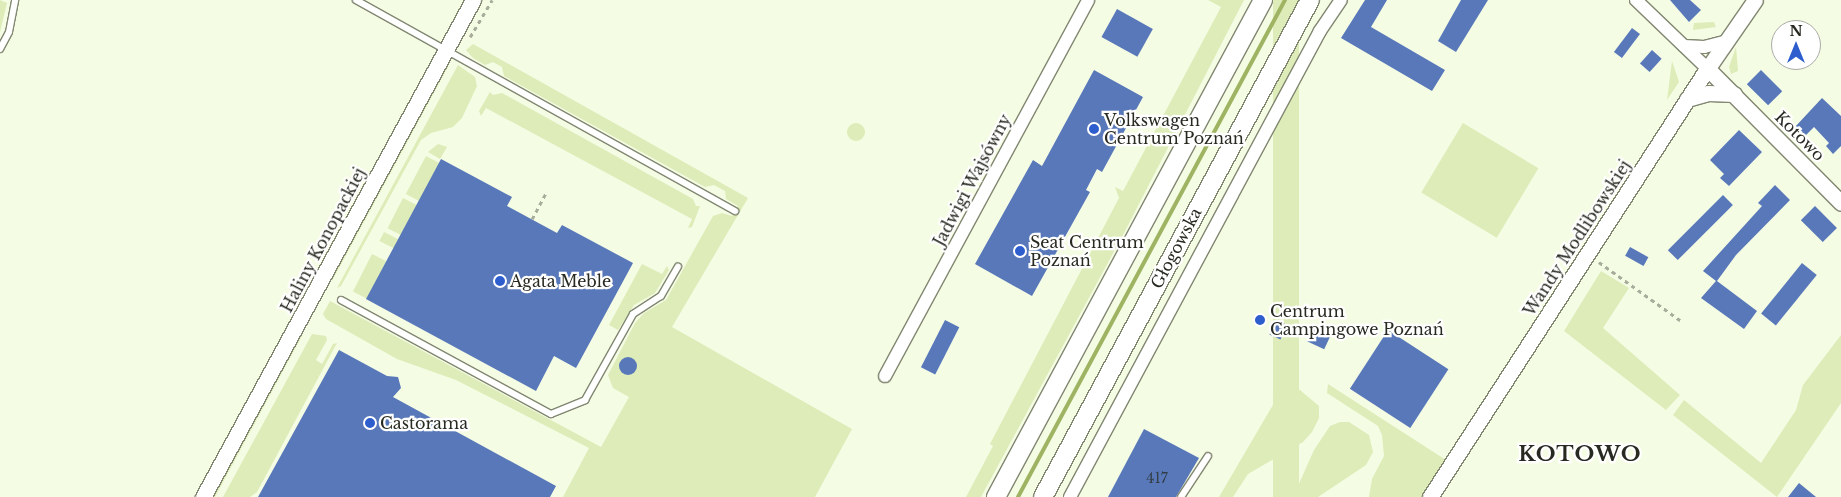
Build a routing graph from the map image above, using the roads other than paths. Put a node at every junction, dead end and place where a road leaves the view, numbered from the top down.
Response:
1 (15, 0) edge
2 (356, 0) edge
3 (473, 0) edge
4 (1088, 0) edge
5 (1263, 0) edge
6 (1310, 0) edge
7 (1341, 0) edge
8 (1636, 0) edge
9 (1755, 0) edge
10 (1724, 42) junction
11 (1684, 46) junction
12 (0, 49) edge
13 (446, 49) junction
14 (1707, 68) junction
15 (1734, 94) junction
16 (1687, 99) junction
17 (1841, 203) edge
18 (735, 211) dead end
19 (678, 266) dead end
20 (341, 300) dead end
21 (885, 376) dead end
22 (1208, 456) dead end
23 (203, 497) edge
24 (996, 497) edge
25 (1043, 497) edge
26 (1070, 497) edge
27 (1181, 497) edge
28 (1430, 497) edge

1 - 12 lane
2 - 13 lane
3 - 13 street, Haliny Konopackiej
4 - 21 street, Jadwigi Wajsówny
5 - 24 main road
6 - 25 main road, Głogowska
7 - 26 street
8 - 11 street, Kotowo
9 - 10 street, Wandy Modlibowskiej
10 - 11 street
10 - 14 street, Wandy Modlibowskiej
11 - 14 street, Kotowo
13 - 18 lane
13 - 23 street, Haliny Konopackiej
14 - 15 street, Kotowo
14 - 16 street, Wandy Modlibowskiej
15 - 16 street
15 - 17 street, Kotowo
16 - 28 street, Wandy Modlibowskiej
19 - 20 lane
22 - 27 lane

